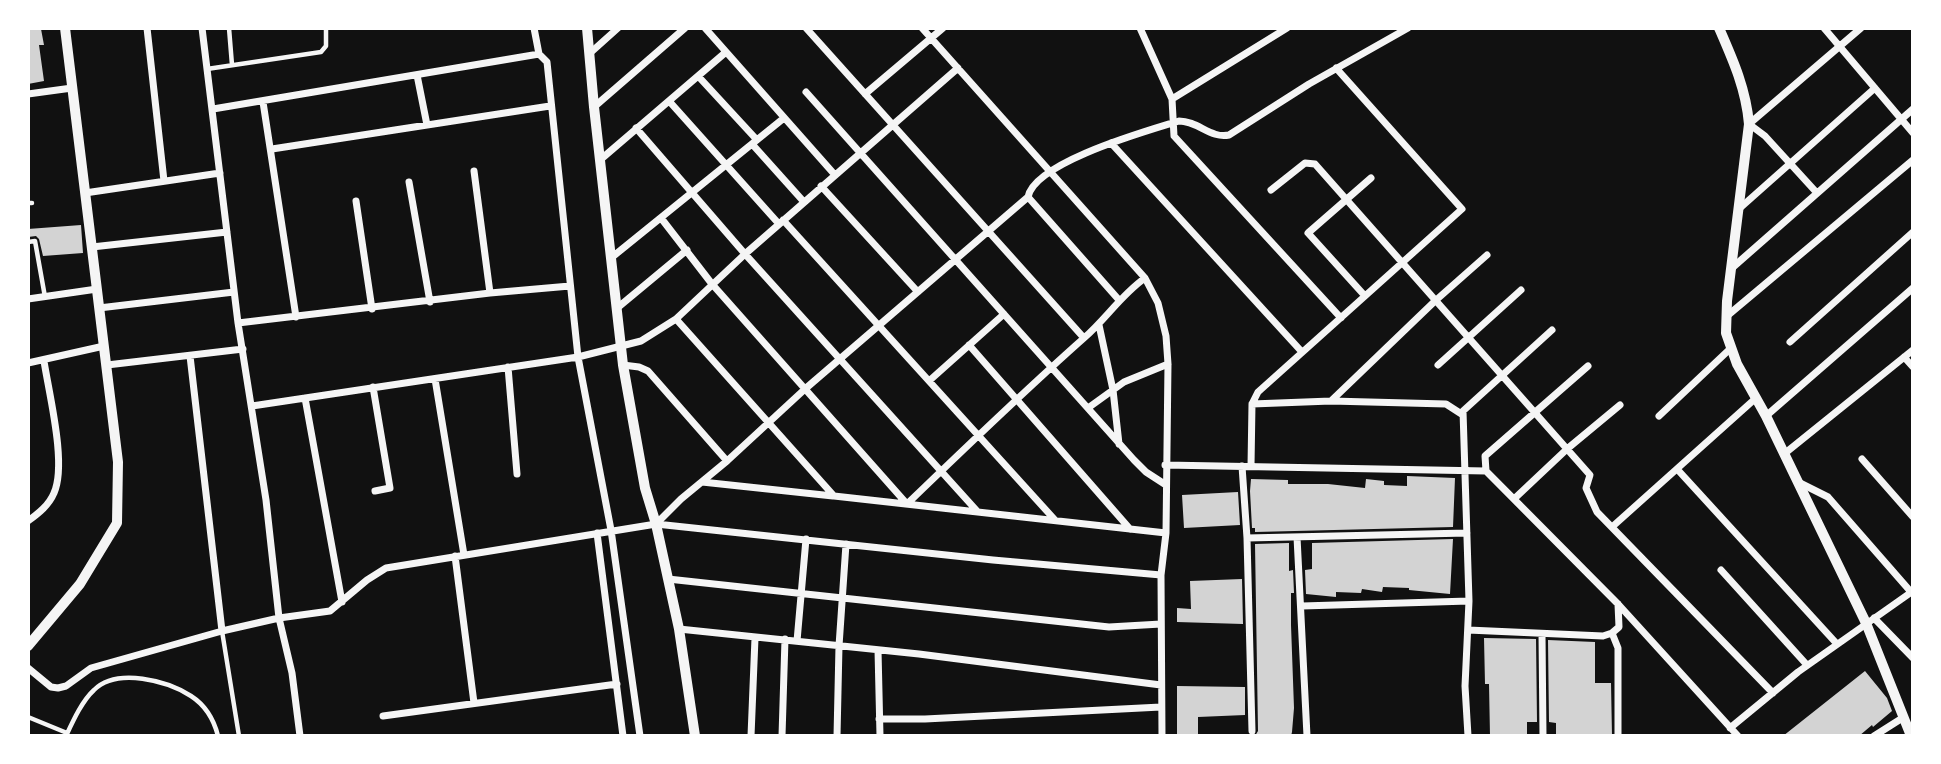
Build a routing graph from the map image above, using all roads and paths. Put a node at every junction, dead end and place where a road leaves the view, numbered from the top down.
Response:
1 (65, 28) edge
2 (147, 28) edge
3 (202, 28) edge
4 (229, 28) edge
5 (326, 28) edge
6 (534, 28) edge
7 (587, 28) edge
8 (618, 28) edge
9 (685, 28) edge
10 (705, 28) edge
11 (806, 28) edge
12 (922, 28) edge
13 (943, 28) edge
14 (1140, 28) edge
15 (1287, 28) edge
16 (1408, 28) edge
17 (1719, 28) edge
18 (1824, 28) edge
19 (1861, 28) edge
20 (931, 38) junction
21 (1840, 47) junction
22 (726, 52) junction
23 (539, 54) junction
24 (589, 54) junction
25 (232, 65) junction
26 (958, 68) junction
27 (1336, 68) junction
28 (207, 69) junction
29 (417, 75) junction
30 (698, 76) junction
31 (72, 88) junction
32 (1875, 88) junction
33 (806, 92) dead end
34 (28, 94) edge
35 (865, 94) junction
36 (1172, 99) junction
37 (669, 101) junction
38 (263, 102) junction
39 (550, 106) junction
40 (594, 107) junction
41 (1913, 108) edge
42 (213, 109) junction
43 (784, 118) junction
44 (1902, 118) junction
45 (1173, 123) junction
46 (892, 124) junction
47 (1749, 124) junction
48 (427, 125) junction
49 (636, 128) junction
50 (1913, 133) edge
51 (754, 142) junction
52 (1111, 143) junction
53 (272, 149) junction
54 (860, 152) junction
55 (600, 160) junction
56 (1913, 160) edge
57 (1790, 163) junction
58 (727, 165) junction
59 (474, 171) dead end
60 (220, 173) junction
61 (1050, 173) junction
62 (835, 175) junction
63 (1371, 178) dead end
64 (164, 181) junction
65 (409, 182) dead end
66 (821, 186) junction
67 (1272, 190) dead end
68 (85, 193) junction
69 (692, 193) junction
70 (1817, 193) junction
71 (1028, 197) junction
72 (1346, 199) junction
73 (356, 201) dead end
74 (804, 202) junction
75 (1739, 209) junction
76 (661, 218) junction
77 (781, 222) junction
78 (227, 232) junction
79 (989, 232) junction
80 (1913, 232) edge
81 (28, 242) edge
82 (92, 247) junction
83 (687, 250) junction
84 (745, 254) junction
85 (1487, 255) dead end
86 (611, 258) junction
87 (956, 260) junction
88 (1402, 264) junction
89 (1731, 269) junction
90 (1144, 278) junction
91 (712, 284) junction
92 (570, 286) junction
93 (1913, 288) edge
94 (97, 289) junction
95 (1521, 290) dead end
96 (234, 292) junction
97 (918, 292) junction
98 (490, 293) junction
99 (1365, 296) junction
100 (45, 297) junction
101 (28, 299) edge
102 (1119, 300) junction
103 (1435, 301) junction
104 (430, 302) junction
105 (99, 308) junction
106 (372, 309) junction
107 (616, 309) junction
108 (1004, 314) junction
109 (1727, 316) junction
110 (296, 317) junction
111 (1341, 318) junction
112 (676, 319) junction
113 (238, 323) junction
114 (1099, 325) junction
115 (879, 326) junction
116 (1552, 330) dead end
117 (1084, 338) junction
118 (1468, 338) junction
119 (1790, 342) dead end
120 (621, 345) junction
121 (969, 345) junction
122 (104, 346) junction
123 (1731, 348) junction
124 (243, 349) junction
125 (1913, 350) edge
126 (1302, 352) junction
127 (190, 356) junction
128 (578, 356) junction
129 (1904, 357) junction
130 (841, 358) junction
131 (44, 361) junction
132 (28, 363) edge
133 (1168, 364) junction
134 (107, 365) junction
135 (623, 365) junction
136 (1438, 365) dead end
137 (1051, 366) junction
138 (1588, 366) dead end
139 (508, 367) junction
140 (1913, 367) edge
141 (1501, 374) junction
142 (435, 379) junction
143 (929, 380) junction
144 (373, 387) junction
145 (805, 389) junction
146 (1114, 390) junction
147 (305, 398) junction
148 (1756, 398) junction
149 (1016, 399) junction
150 (1331, 401) junction
151 (1252, 404) junction
152 (1620, 405) dead end
153 (252, 406) junction
154 (1088, 408) junction
155 (1535, 413) junction
156 (1463, 415) junction
157 (1660, 416) dead end
158 (1766, 416) junction
159 (768, 424) junction
160 (978, 435) junction
161 (1119, 444) junction
162 (1567, 449) junction
163 (1784, 454) junction
164 (1863, 459) dead end
165 (727, 461) junction
166 (1166, 466) junction
167 (1247, 466) junction
168 (1677, 469) junction
169 (1466, 470) junction
170 (941, 471) junction
171 (1486, 471) junction
172 (517, 474) dead end
173 (702, 482) junction
174 (1798, 482) junction
175 (1166, 485) junction
176 (375, 491) dead end
177 (834, 496) junction
178 (1514, 499) junction
179 (907, 504) junction
180 (978, 512) junction
181 (1913, 517) edge
182 (1055, 520) junction
183 (28, 521) edge
184 (656, 524) junction
185 (1612, 527) junction
186 (1130, 529) junction
187 (611, 530) junction
188 (597, 533) junction
189 (1166, 533) junction
190 (1468, 533) junction
191 (1297, 537) junction
192 (1247, 538) junction
193 (806, 539) junction
194 (846, 544) junction
195 (464, 555) junction
196 (455, 556) junction
197 (1721, 570) dead end
198 (1161, 575) junction
199 (668, 579) junction
200 (1912, 592) edge
201 (801, 594) junction
202 (842, 598) junction
203 (1469, 601) junction
204 (342, 602) junction
205 (1618, 604) junction
206 (1302, 607) junction
207 (279, 618) junction
208 (1870, 620) junction
209 (1161, 624) junction
210 (679, 629) junction
211 (1468, 630) junction
212 (222, 631) junction
213 (1612, 633) junction
214 (1542, 634) junction
215 (755, 638) junction
216 (785, 639) junction
217 (797, 641) junction
218 (1837, 643) junction
219 (28, 646) edge
220 (839, 646) junction
221 (878, 650) junction
222 (1913, 658) edge
223 (1807, 665) junction
224 (28, 668) edge
225 (617, 684) junction
226 (1161, 685) junction
227 (1773, 693) junction
228 (474, 703) junction
229 (1161, 707) junction
230 (383, 716) dead end
231 (28, 717) edge
232 (1903, 717) junction
233 (879, 719) junction
234 (1730, 728) junction
235 (1252, 731) dead end
236 (66, 735) edge
237 (218, 736) edge
238 (239, 736) edge
239 (300, 736) edge
240 (623, 736) edge
241 (640, 736) edge
242 (695, 736) edge
243 (751, 736) edge
244 (782, 736) edge
245 (837, 736) edge
246 (880, 736) edge
247 (1162, 736) edge
248 (1307, 736) edge
249 (1468, 736) edge
250 (1543, 736) edge
251 (1618, 736) edge
252 (1738, 736) edge
253 (1874, 736) edge
254 (1911, 736) edge

1 - 31 street
2 - 64 street
3 - 28 street
4 - 25 lane
5 - 25 lane
6 - 23 street
7 - 24 street
8 - 24 street
9 - 40 street
10 - 22 street
11 - 35 street
12 - 20 street
13 - 20 street
14 - 36 street
15 - 36 street
16 - 27 street
17 - 47 street
18 - 21 street
19 - 21 street
20 - 26 street
20 - 35 street
21 - 32 street
21 - 47 street
22 - 30 street
22 - 43 street
23 - 29 street
23 - 39 street
24 - 40 street
25 - 28 lane
26 - 46 street
26 - 61 street
27 - 45 street
27 - 88 street
28 - 42 street
29 - 38 street
29 - 48 street
30 - 37 street
30 - 51 street
31 - 34 street
31 - 68 street
32 - 44 street
32 - 57 street
33 - 54 street
35 - 46 street
36 - 45 street
37 - 49 street
37 - 58 street
38 - 42 street
38 - 53 street
39 - 48 street
39 - 92 street
40 - 55 street
41 - 44 street
42 - 60 street
43 - 51 street
43 - 62 street
44 - 50 street
44 - 70 street
45 - 52 street
45 - 111 street
46 - 54 street
46 - 79 street
47 - 57 street
47 - 75 street
48 - 53 street
49 - 55 street
49 - 69 street
51 - 58 street
51 - 74 street
52 - 61 street
52 - 126 street
53 - 110 street
54 - 62 street
54 - 87 street
55 - 86 street
56 - 109 street
57 - 70 street
57 - 75 street
58 - 69 street
58 - 77 street
59 - 98 street
60 - 64 street
60 - 78 street
61 - 71 street
61 - 90 street
62 - 66 street
63 - 72 street
64 - 68 street
65 - 104 street
66 - 74 street
66 - 97 street
67 - 72 street
68 - 82 street
69 - 76 street
69 - 84 street
70 - 89 street
71 - 79 street
71 - 102 street
72 - 88 street
72 - 99 street
73 - 106 street
74 - 77 street
75 - 89 street
76 - 83 street
76 - 86 street
77 - 84 street
77 - 115 street
78 - 82 street
78 - 96 street
79 - 87 street
79 - 117 street
80 - 119 street
81 - 100 lane
82 - 94 street
83 - 91 street
83 - 107 street
84 - 91 street
84 - 130 street
85 - 103 street
86 - 107 street
87 - 97 street
87 - 108 street
88 - 99 street
88 - 103 street
89 - 109 street
90 - 102 street
90 - 133 street
91 - 112 street
91 - 145 street
92 - 98 street
92 - 128 street
93 - 158 street
94 - 100 street
94 - 105 street
95 - 118 street
96 - 105 street
96 - 113 street
97 - 115 street
98 - 104 street
99 - 111 street
100 - 101 street
102 - 114 street
103 - 118 street
103 - 150 street
104 - 106 street
105 - 122 street
106 - 110 street
107 - 120 street
108 - 121 street
108 - 137 street
109 - 123 street
110 - 113 street
111 - 126 street
112 - 120 street
112 - 159 street
113 - 124 street
114 - 117 street
114 - 146 street
115 - 130 street
115 - 143 street
116 - 141 street
117 - 137 street
118 - 136 street
118 - 141 street
120 - 128 street
120 - 135 street
121 - 143 street
121 - 149 street
122 - 131 street
122 - 134 street
123 - 148 street
123 - 157 street
124 - 127 street
124 - 153 street
125 - 129 street
126 - 151 street
127 - 134 street
127 - 212 street
128 - 139 street
128 - 187 street
129 - 140 street
129 - 163 street
130 - 145 street
130 - 170 street
131 - 132 street
131 - 183 street
133 - 146 street
133 - 166 street
134 - 219 street
135 - 165 street
135 - 184 street
137 - 149 street
137 - 154 street
138 - 155 street
139 - 142 street
139 - 172 street
141 - 155 street
141 - 156 street
142 - 144 street
142 - 195 street
143 - 160 street
144 - 147 street
144 - 176 street
145 - 159 street
145 - 179 street
146 - 154 street
146 - 161 street
147 - 153 street
147 - 204 street
148 - 158 street
148 - 168 street
149 - 160 street
149 - 186 street
150 - 151 street
150 - 156 street
151 - 167 street
152 - 162 street
153 - 207 street
154 - 161 street
155 - 162 street
155 - 171 street
156 - 169 street
158 - 163 street
159 - 165 street
159 - 177 street
160 - 170 street
160 - 182 street
161 - 175 street
162 - 178 street
162 - 185 street
163 - 174 street
164 - 181 street
165 - 173 street
166 - 167 street
166 - 175 street
167 - 169 street
167 - 192 street
168 - 185 street
168 - 218 street
169 - 171 street
169 - 190 street
170 - 179 street
170 - 180 street
171 - 178 street
173 - 177 street
173 - 184 street
174 - 200 street
174 - 208 street
175 - 189 street
177 - 179 street
178 - 205 street
179 - 180 street
180 - 182 street
182 - 186 street
184 - 187 street
184 - 193 street
184 - 199 street
185 - 227 street
186 - 189 street
187 - 188 street
187 - 241 street
188 - 195 street
188 - 225 street
189 - 198 street
190 - 191 street
190 - 203 street
191 - 192 street
191 - 206 street
192 - 235 street
193 - 194 street
193 - 201 street
194 - 198 street
194 - 202 street
195 - 196 street
196 - 204 street
196 - 228 street
197 - 223 street
198 - 209 street
199 - 201 street
199 - 210 street
200 - 208 street
201 - 202 street
201 - 217 street
202 - 209 street
202 - 220 street
203 - 206 street
203 - 211 street
204 - 207 street
205 - 213 street
205 - 234 street
206 - 248 street
207 - 212 street
207 - 239 street
208 - 218 street
208 - 222 street
208 - 232 street
209 - 226 street
210 - 215 street
210 - 242 street
211 - 214 street
211 - 249 street
212 - 224 street
212 - 238 lane
213 - 214 street
213 - 251 street
214 - 250 street
215 - 216 street
215 - 243 street
216 - 217 street
216 - 244 street
217 - 220 street
218 - 223 street
220 - 221 street
220 - 245 street
221 - 226 street
221 - 233 street
223 - 227 street
225 - 228 street
225 - 240 street
226 - 229 street
227 - 234 street
228 - 230 street
229 - 233 street
229 - 247 street
231 - 236 lane
232 - 253 street
232 - 254 street
233 - 246 street
234 - 252 street
236 - 237 lane

